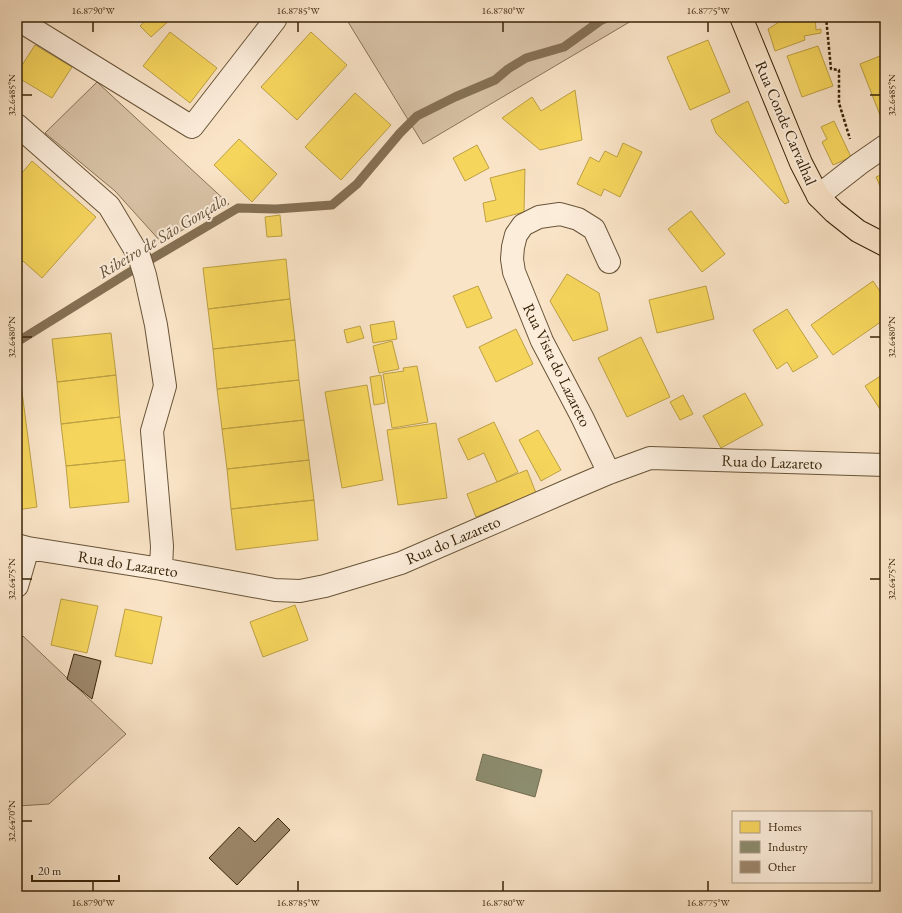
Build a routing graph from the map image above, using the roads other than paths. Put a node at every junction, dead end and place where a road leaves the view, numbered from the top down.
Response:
1 (741, 17) edge
2 (17, 19) edge
3 (275, 20) dead end
4 (17, 125) edge
5 (885, 146) edge
6 (818, 196) junction
7 (885, 245) edge
8 (609, 262) dead end
9 (885, 465) edge
10 (610, 473) junction
11 (22, 546) edge
12 (161, 570) junction
13 (17, 586) edge

1 - 6 main road, Rua Conde Carvalhal
2 - 3 street
4 - 12 street
5 - 6 street
6 - 7 main road, Rua Conde Carvalhal
8 - 10 street, Rua Vista do Lazareto
9 - 10 street, Rua do Lazareto
10 - 12 street, Rua do Lazareto
11 - 12 street, Rua do Lazareto
11 - 13 street

